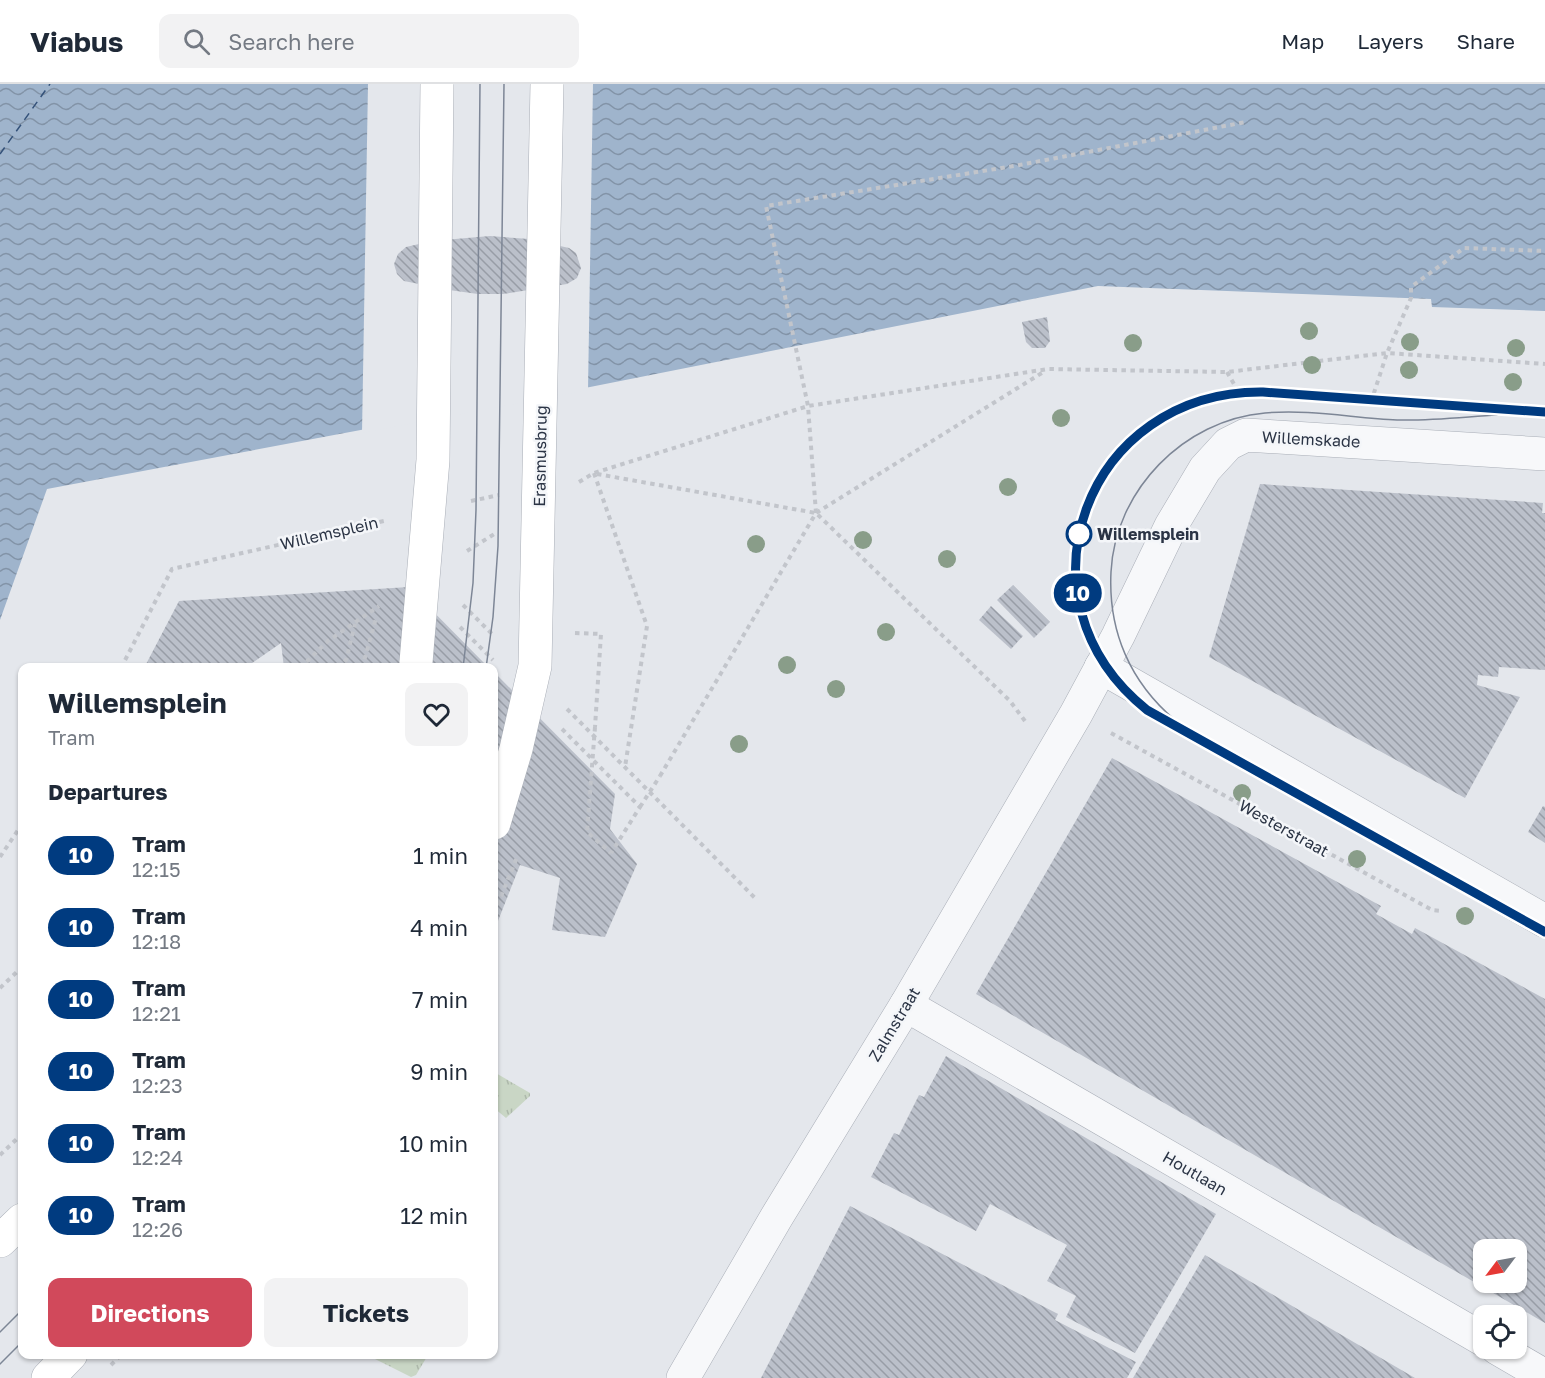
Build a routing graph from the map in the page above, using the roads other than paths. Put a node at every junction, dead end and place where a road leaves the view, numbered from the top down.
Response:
1 (437, 84) edge
2 (547, 84) edge
3 (1545, 454) edge
4 (415, 663) edge
5 (1101, 667) junction
6 (498, 810) edge
7 (1545, 921) edge
8 (906, 1005) junction
9 (18, 1224) edge
10 (0, 1241) edge
11 (1473, 1334) edge
12 (66, 1359) edge
13 (1516, 1359) edge
14 (1545, 1376) edge
15 (48, 1378) edge
16 (683, 1378) edge

1 - 4 main road, bridge
2 - 6 main road, Erasmusbrug, bridge
3 - 5 street, Willemskade
5 - 7 street
5 - 8 street, Zalmstraat
8 - 11 street, Houtlaan
8 - 16 street, Zalmstraat
9 - 10 main road
12 - 15 main road
13 - 14 street

